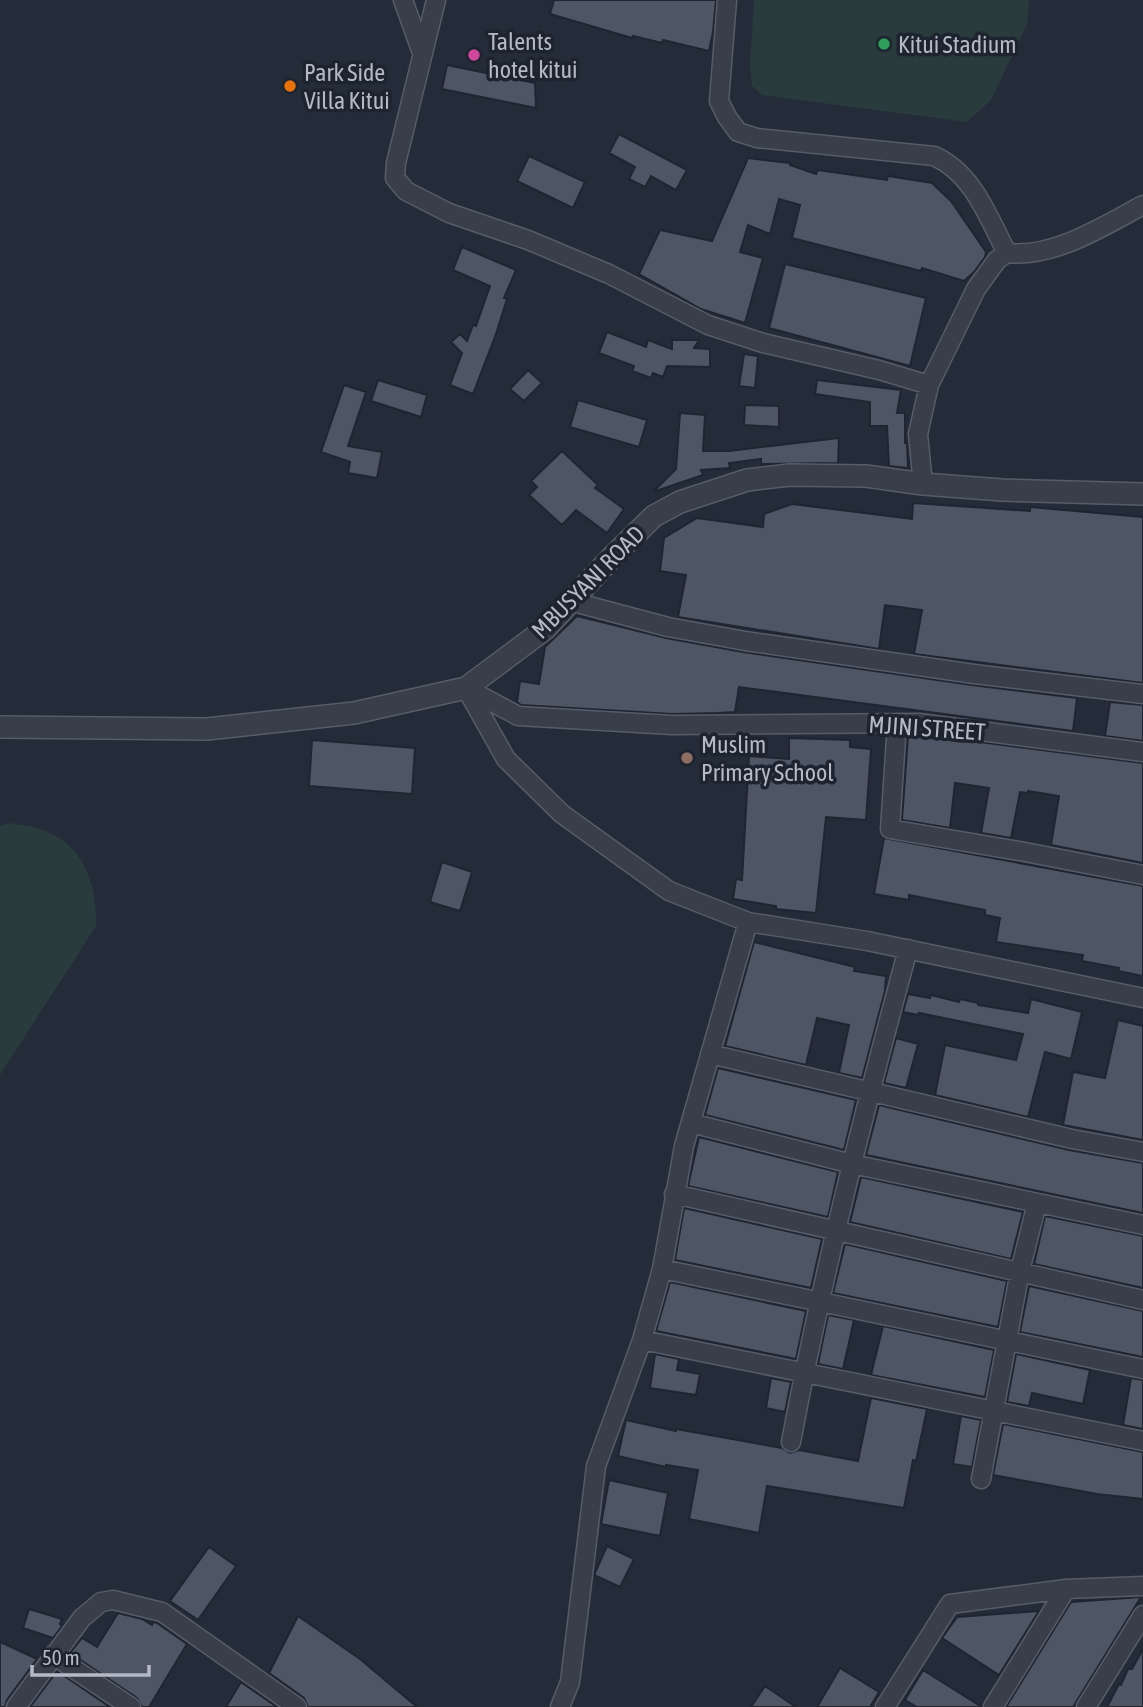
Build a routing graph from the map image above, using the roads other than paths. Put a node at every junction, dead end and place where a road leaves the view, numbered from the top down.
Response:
1 (403, 0) edge
2 (436, 0) edge
3 (727, 0) edge
4 (422, 53) junction
5 (1143, 205) edge
6 (1007, 253) junction
7 (929, 385) junction
8 (923, 484) junction
9 (1143, 494) edge
10 (570, 601) junction
11 (466, 688) junction
12 (1143, 694) edge
13 (897, 723) junction
14 (0, 727) edge
15 (1143, 752) edge
16 (1143, 875) edge
17 (748, 922) junction
18 (908, 949) junction
19 (1143, 998) edge
20 (710, 1054) junction
21 (870, 1091) junction
22 (691, 1123) junction
23 (1143, 1152) edge
24 (852, 1164) junction
25 (674, 1194) junction
26 (1037, 1203) junction
27 (1143, 1225) edge
28 (838, 1230) junction
29 (662, 1269) junction
30 (1020, 1271) junction
31 (1143, 1300) edge
32 (820, 1302) junction
33 (642, 1340) junction
34 (1007, 1341) junction
35 (1143, 1369) edge
36 (804, 1373) junction
37 (993, 1410) junction
38 (1143, 1441) edge
39 (791, 1442) dead end
40 (981, 1479) dead end
41 (1143, 1586) edge
42 (1066, 1589) junction
43 (1143, 1615) edge
44 (53, 1655) junction
45 (16, 1707) edge
46 (131, 1707) edge
47 (297, 1707) edge
48 (560, 1707) edge
49 (885, 1707) edge
50 (993, 1707) edge
51 (1086, 1707) edge

1 - 4 street
2 - 4 street
3 - 6 street
4 - 7 street
5 - 6 street
6 - 7 street
7 - 8 street
8 - 9 street, MBUSYANI ROAD
8 - 10 street, MBUSYANI ROAD
10 - 11 street, MBUSYANI ROAD
10 - 12 street
11 - 13 street, MJINI STREET
11 - 14 street, MBUSYANI ROAD
11 - 17 street
13 - 15 street, MJINI STREET
13 - 16 street
17 - 18 street
17 - 20 street
18 - 19 street
18 - 21 street
20 - 21 street
20 - 22 street
21 - 23 street
21 - 24 street
22 - 24 street
22 - 25 street
24 - 26 street
24 - 28 street
25 - 28 street
25 - 29 street
26 - 27 street
26 - 30 street
28 - 30 street
28 - 32 street
29 - 32 street
29 - 33 street
30 - 31 street
30 - 34 street
32 - 34 street
32 - 36 street
33 - 36 street
33 - 48 street
34 - 35 street
34 - 37 street
36 - 37 street
36 - 39 street
37 - 38 street
37 - 40 street
41 - 42 street
42 - 49 street
42 - 50 street
43 - 51 street
44 - 45 street
44 - 46 street
44 - 47 street

